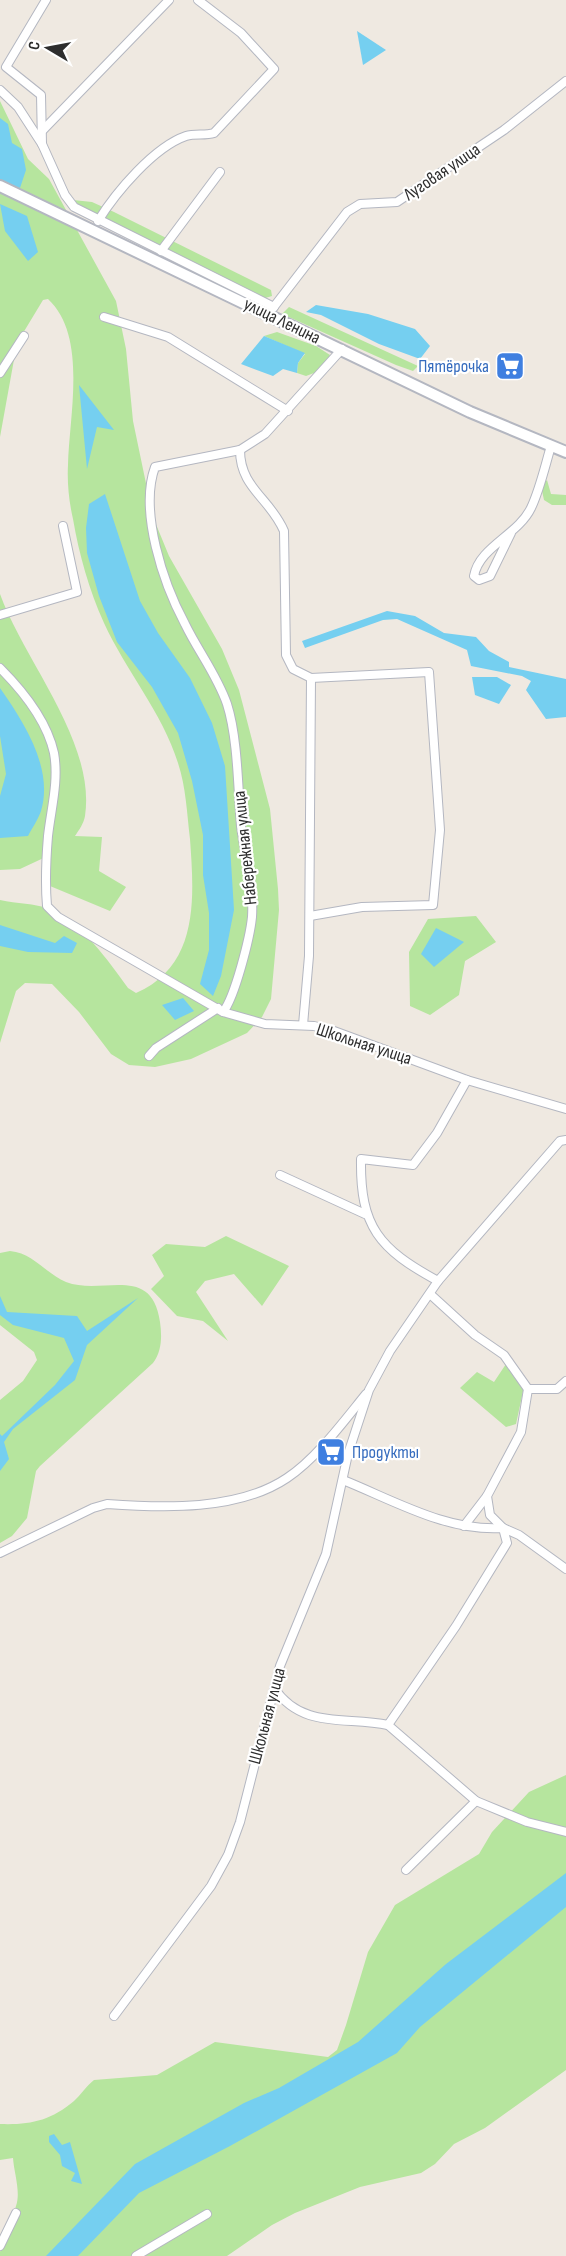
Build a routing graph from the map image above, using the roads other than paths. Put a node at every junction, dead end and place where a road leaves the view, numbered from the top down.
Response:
1 (46, 0) edge
2 (169, 0) edge
3 (198, 0) edge
4 (566, 81) edge
5 (0, 90) edge
6 (43, 130) junction
7 (42, 144) junction
8 (220, 172) dead end
9 (0, 186) edge
10 (98, 220) junction
11 (161, 251) junction
12 (271, 310) junction
13 (104, 317) dead end
14 (24, 336) dead end
15 (342, 349) junction
16 (0, 373) edge
17 (288, 411) junction
18 (551, 446) junction
19 (240, 450) junction
20 (566, 452) edge
21 (63, 526) dead end
22 (511, 533) junction
23 (0, 615) edge
24 (0, 668) edge
25 (311, 678) junction
26 (310, 916) junction
27 (221, 1010) junction
28 (303, 1025) junction
29 (149, 1056) dead end
30 (466, 1080) junction
31 (566, 1109) edge
32 (566, 1140) edge
33 (280, 1175) dead end
34 (365, 1214) junction
35 (438, 1281) junction
36 (430, 1294) junction
37 (566, 1381) edge
38 (528, 1389) junction
39 (369, 1390) junction
40 (343, 1480) junction
41 (487, 1496) junction
42 (464, 1526) junction
43 (503, 1528) junction
44 (0, 1553) edge
45 (566, 1569) edge
46 (273, 1688) junction
47 (388, 1725) junction
48 (476, 1801) junction
49 (566, 1832) edge
50 (406, 1870) dead end
51 (114, 2016) dead end
52 (16, 2213) dead end
53 (207, 2214) dead end
54 (0, 2246) edge
55 (136, 2256) edge

1 - 6 street
2 - 6 street
3 - 10 street
4 - 12 street, Луговая улица
5 - 7 street
6 - 7 street
7 - 10 street
8 - 11 street
9 - 12 main road, улица Ленина
10 - 11 street
11 - 12 street
12 - 15 main road, улица Ленина
13 - 17 street
14 - 16 street
15 - 17 street, Набережная улица
15 - 18 main road, улица Ленина
17 - 19 street, Набережная улица
18 - 20 main road, улица Ленина
18 - 22 street
19 - 25 street
19 - 27 street, Набережная улица
21 - 23 street
22 - 22 street
24 - 27 street
25 - 26 street
25 - 26 street
26 - 28 street
27 - 28 street, Школьная улица
27 - 29 street
28 - 30 street, Школьная улица
30 - 31 street, Школьная улица
30 - 34 street
32 - 35 street, Школьная улица
33 - 34 street
34 - 35 street
35 - 36 street, Школьная улица
36 - 38 street
36 - 39 street, Школьная улица
37 - 38 street
38 - 41 street
39 - 40 street, Школьная улица
39 - 44 street, Школьная улица
40 - 42 street
40 - 46 street, Школьная улица
41 - 42 street
41 - 43 street
42 - 43 street
43 - 45 street
43 - 47 street
46 - 47 street
46 - 51 street, Школьная улица
47 - 48 street
48 - 49 street
48 - 50 street
52 - 54 street
53 - 55 street

